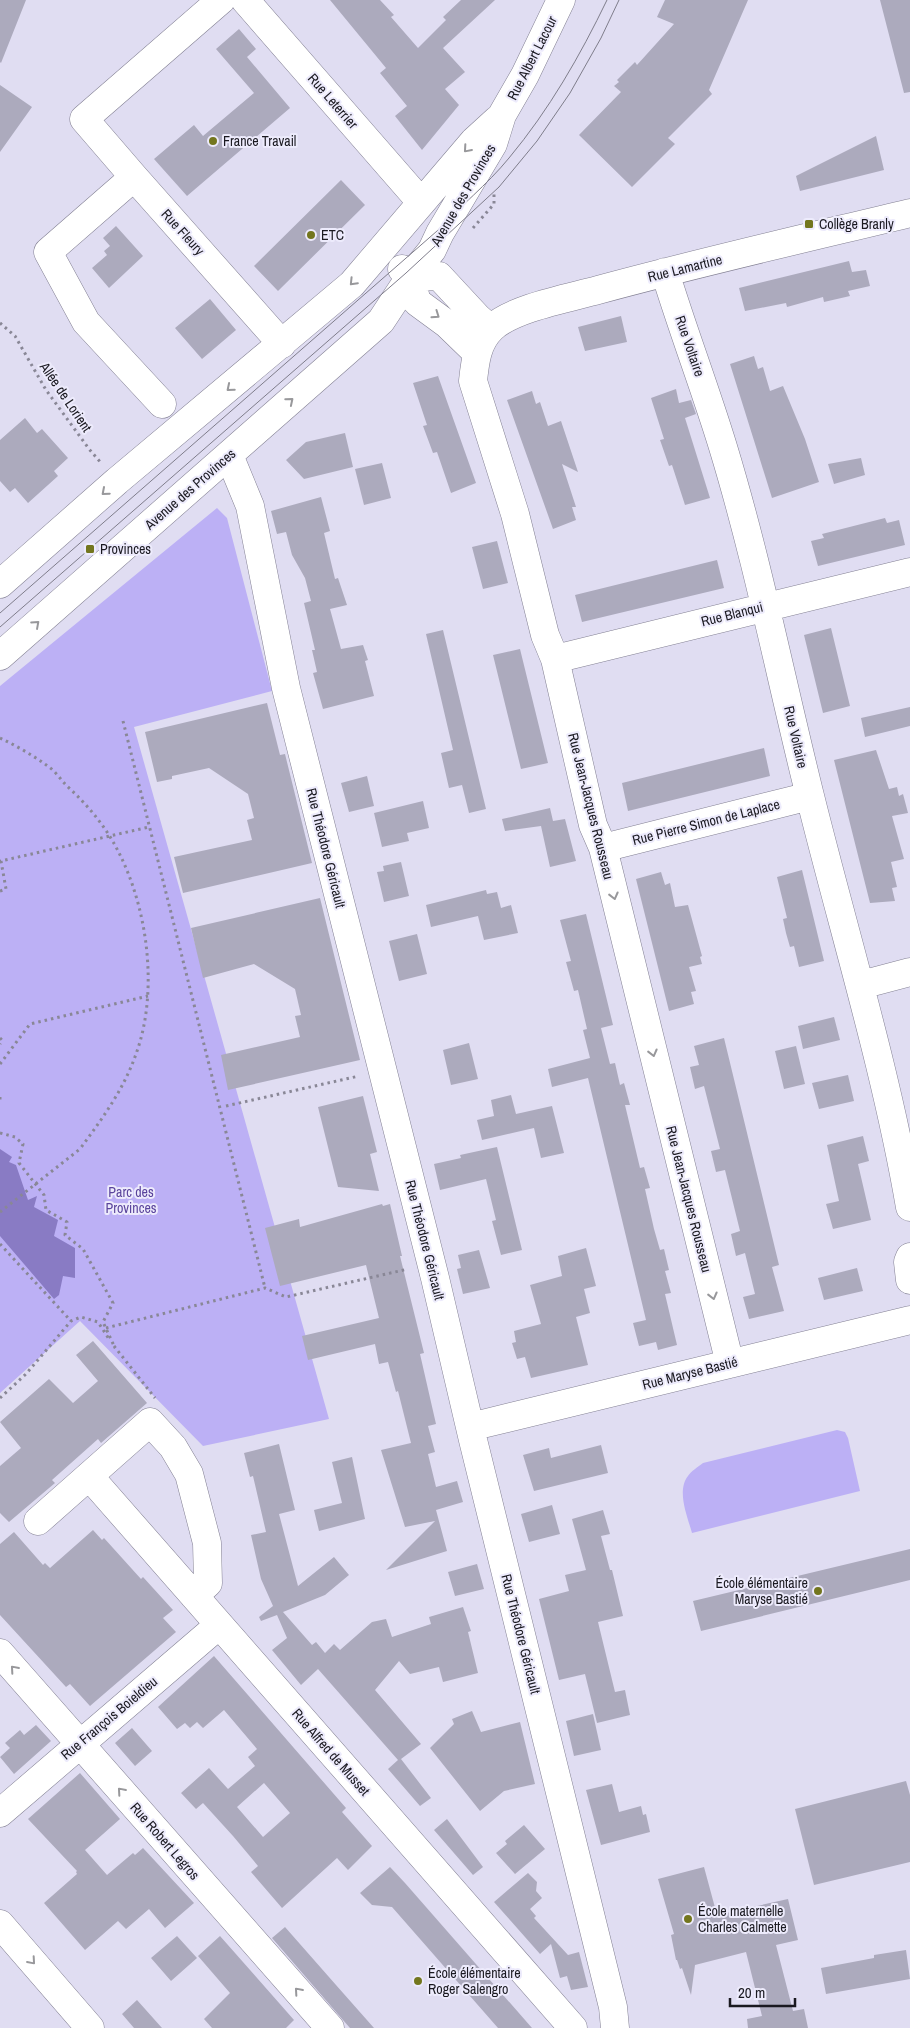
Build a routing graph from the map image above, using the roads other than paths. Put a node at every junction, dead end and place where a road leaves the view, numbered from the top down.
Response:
1 (221, 0) edge
2 (245, 0) edge
3 (561, 0) edge
4 (502, 115) junction
5 (134, 177) junction
6 (421, 202) junction
7 (910, 212) edge
8 (382, 250) junction
9 (665, 272) junction
10 (410, 277) junction
11 (491, 329) junction
12 (282, 344) junction
13 (477, 353) junction
14 (162, 404) dead end
15 (229, 455) junction
16 (910, 572) edge
17 (0, 584) edge
18 (766, 606) junction
19 (0, 656) edge
20 (555, 659) junction
21 (810, 796) junction
22 (603, 848) junction
23 (910, 972) edge
24 (861, 985) junction
25 (910, 1207) edge
26 (910, 1257) edge
27 (910, 1280) edge
28 (910, 1320) edge
29 (730, 1364) junction
30 (470, 1427) junction
31 (89, 1476) junction
32 (38, 1521) dead end
33 (194, 1596) junction
34 (219, 1625) junction
35 (0, 1653) edge
36 (79, 1743) junction
37 (0, 1813) edge
38 (0, 1924) edge
39 (90, 2028) edge
40 (330, 2028) edge
41 (573, 2028) edge
42 (615, 2028) edge

1 - 5 street, Rue Fleury
2 - 6 street, Rue Leterrier
3 - 4 street, Rue Albert Lacour
4 -> 6 street, Avenue des Provinces
4 - 10 street, Avenue des Provinces
5 - 12 street, Rue Fleury
5 - 14 street
6 - 8 street, Avenue des Provinces
7 - 9 street, Rue Lamartine
8 - 10 street
8 -> 12 street, Avenue des Provinces
9 - 11 street, Rue Lamartine
9 - 18 street, Rue Voltaire
10 - 11 street
10 -> 13 street
15 -> 10 street, Avenue des Provinces
11 - 13 street, Rue Lamartine
12 -> 17 street, Avenue des Provinces
13 - 20 street, Rue Jean-Jacques Rousseau
19 -> 15 street, Avenue des Provinces
15 - 30 street, Rue Théodore Géricault
16 - 18 street, Rue Blanqui
18 - 20 street, Rue Blanqui
18 - 21 street, Rue Voltaire
20 - 22 street, Rue Jean-Jacques Rousseau
21 - 22 street, Rue Pierre Simon de Laplace
21 - 24 street, Rue Voltaire
22 -> 29 street, Rue Jean-Jacques Rousseau
23 - 24 street
24 - 25 street, Rue Voltaire
26 - 27 street
28 - 29 street, Rue Maryse Bastié
29 - 30 street, Rue Maryse Bastié
30 - 42 street, Rue Théodore Géricault
31 - 32 street
31 - 33 street, Rue Alfred de Musset
31 - 33 street
33 - 34 street, Rue Alfred de Musset
34 - 36 street, Rue François Boieldieu
34 - 41 street, Rue Alfred de Musset
36 -> 35 street, Rue Robert Legros
36 - 37 street, Rue François Boieldieu
40 -> 36 street, Rue Robert Legros
38 -> 39 street

